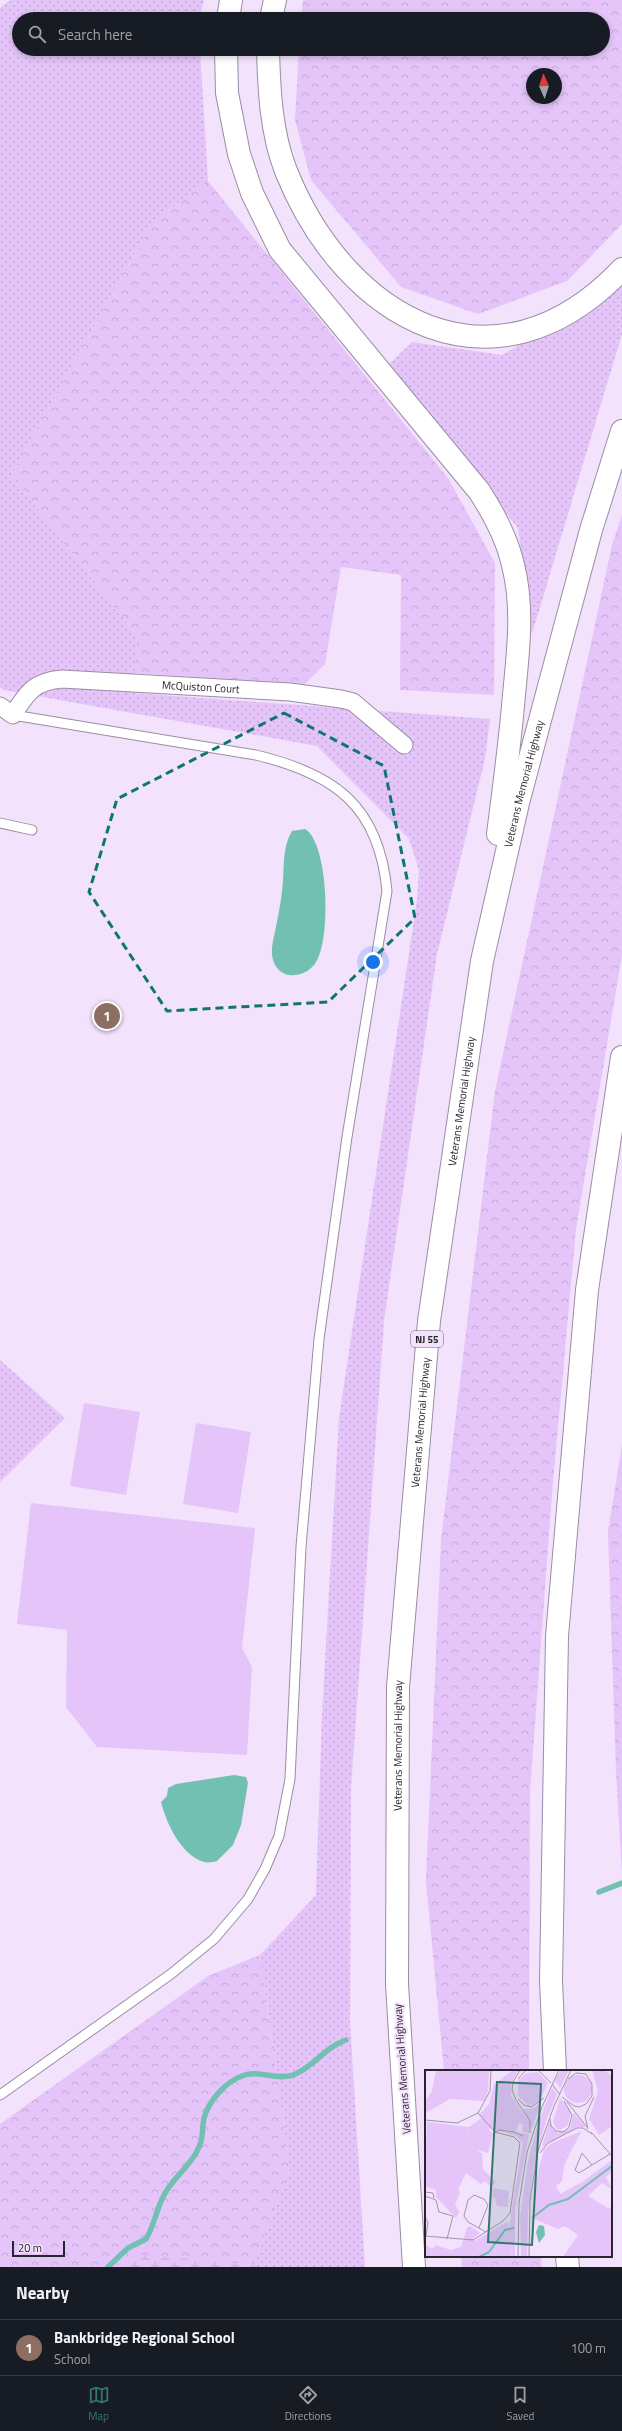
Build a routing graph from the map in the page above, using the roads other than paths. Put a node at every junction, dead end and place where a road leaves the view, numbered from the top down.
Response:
1 (231, 0) edge
2 (275, 0) edge
3 (229, 12) edge
4 (272, 12) edge
5 (226, 56) edge
6 (268, 56) edge
7 (622, 269) edge
8 (622, 431) edge
9 (7, 710) edge
10 (404, 745) dead end
11 (0, 823) edge
12 (32, 830) dead end
13 (505, 859) junction
14 (621, 1069) edge
15 (555, 2070) edge
16 (0, 2094) edge
17 (567, 2257) edge
18 (414, 2267) edge
19 (568, 2267) edge

1 - 3 highway
2 - 4 highway
5 - 13 highway
6 - 7 highway
8 - 13 highway, Veterans Memorial Highway / NJ 55
9 - 10 street, McQuiston Court
9 - 16 lane
11 - 12 lane
13 - 18 highway, Veterans Memorial Highway / NJ 55
14 - 15 highway
17 - 19 highway

